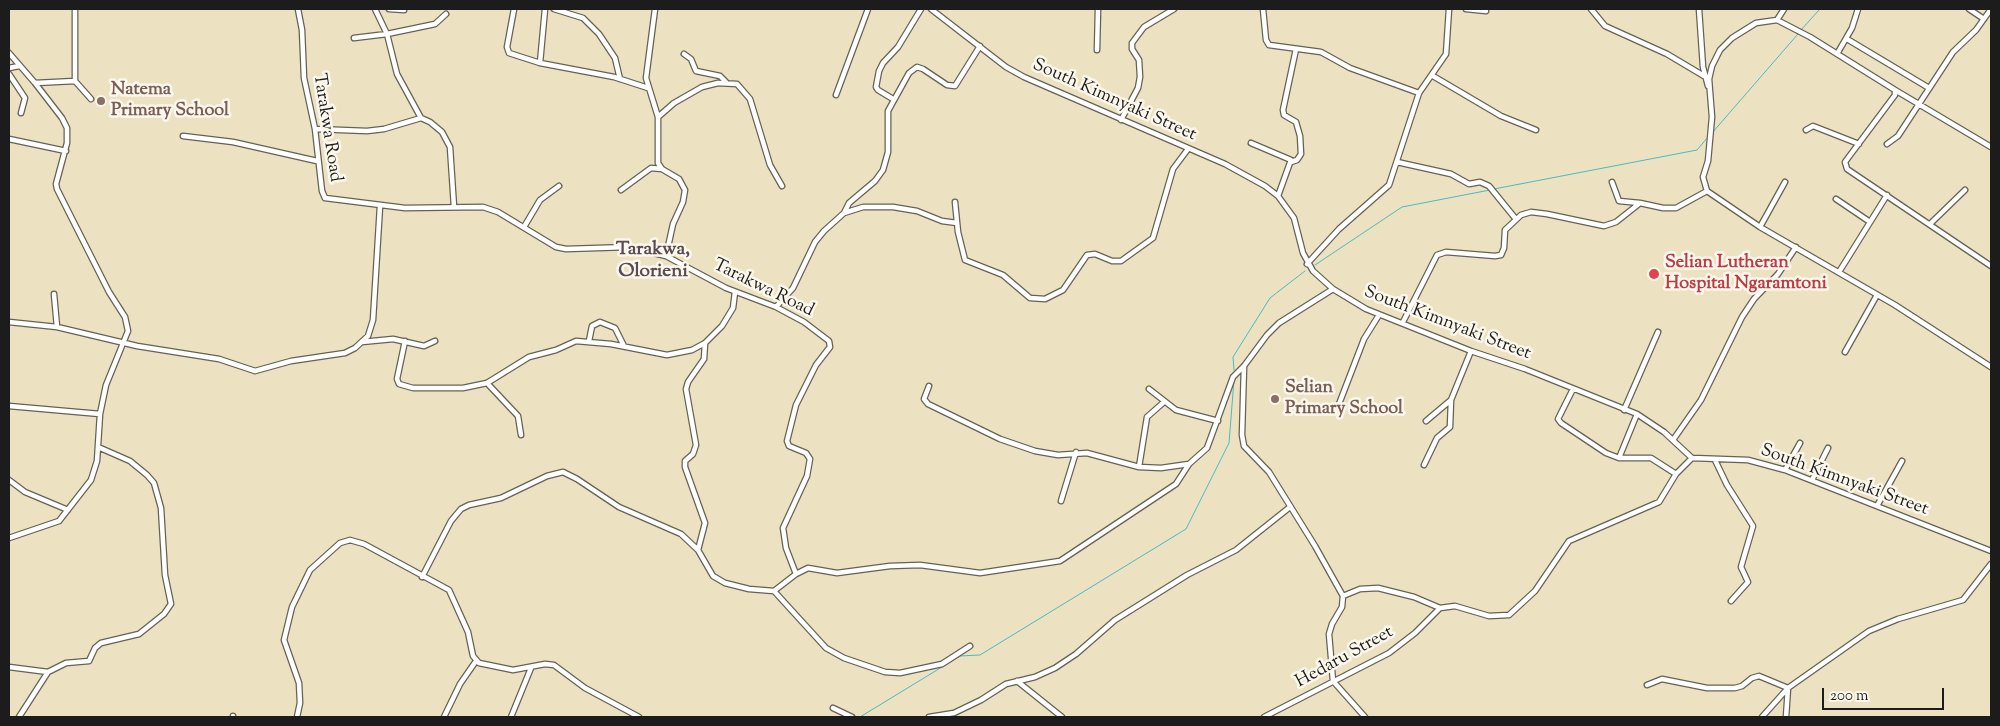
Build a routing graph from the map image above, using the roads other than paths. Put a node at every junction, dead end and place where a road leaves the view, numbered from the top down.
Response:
1 (75, 9) edge
2 (298, 9) edge
3 (375, 9) edge
4 (389, 9) edge
5 (514, 9) edge
6 (545, 9) edge
7 (554, 9) edge
8 (655, 9) edge
9 (868, 9) edge
10 (920, 9) edge
11 (931, 9) edge
12 (1098, 9) edge
13 (1174, 9) edge
14 (1263, 9) edge
15 (1449, 9) edge
16 (1466, 9) edge
17 (1591, 9) edge
18 (1699, 9) edge
19 (1784, 9) edge
20 (1858, 9) edge
21 (1969, 9) edge
22 (1991, 9) edge
23 (404, 10) dead end
24 (1486, 11) dead end
25 (446, 14) dead end
26 (1984, 19) junction
27 (1776, 20) junction
28 (387, 34) junction
29 (354, 38) dead end
30 (1847, 39) junction
31 (980, 46) junction
32 (1296, 49) junction
33 (1096, 50) dead end
34 (9, 53) edge
35 (684, 54) dead end
36 (1837, 54) junction
37 (540, 63) junction
38 (19, 66) junction
39 (9, 68) edge
40 (9, 74) edge
41 (1433, 76) junction
42 (1704, 76) junction
43 (620, 79) junction
44 (75, 82) junction
45 (726, 82) junction
46 (35, 83) junction
47 (648, 88) junction
48 (1929, 88) junction
49 (1895, 90) junction
50 (1710, 91) junction
51 (1419, 93) junction
52 (836, 94) dead end
53 (92, 99) dead end
54 (893, 99) junction
55 (1919, 104) junction
56 (21, 113) dead end
57 (658, 117) junction
58 (421, 118) junction
59 (1121, 120) junction
60 (315, 129) junction
61 (1536, 130) dead end
62 (1806, 130) dead end
63 (183, 136) dead end
64 (9, 139) edge
65 (1251, 143) dead end
66 (1859, 144) junction
67 (1887, 144) dead end
68 (1991, 147) edge
69 (1188, 149) junction
70 (66, 151) junction
71 (317, 161) junction
72 (1291, 162) junction
73 (1397, 162) junction
74 (662, 170) junction
75 (1612, 182) dead end
76 (1785, 182) dead end
77 (559, 186) dead end
78 (782, 186) dead end
79 (622, 190) dead end
80 (1965, 190) dead end
81 (1707, 191) junction
82 (1887, 195) junction
83 (1278, 196) junction
84 (1836, 199) dead end
85 (955, 202) dead end
86 (1640, 204) junction
87 (380, 206) junction
88 (454, 207) junction
89 (844, 214) junction
90 (1515, 218) junction
91 (958, 222) junction
92 (1870, 222) junction
93 (1930, 224) junction
94 (524, 227) junction
95 (1760, 227) junction
96 (1796, 247) junction
97 (666, 256) junction
98 (1307, 264) junction
99 (1991, 266) edge
100 (1839, 272) junction
101 (1332, 289) junction
102 (735, 292) junction
103 (54, 294) dead end
104 (1877, 296) junction
105 (776, 307) junction
106 (1380, 315) junction
107 (9, 322) edge
108 (1403, 322) junction
109 (57, 327) junction
110 (1658, 332) dead end
111 (405, 341) junction
112 (435, 341) dead end
113 (589, 341) junction
114 (362, 342) junction
115 (124, 343) junction
116 (705, 343) junction
117 (624, 346) junction
118 (1471, 351) junction
119 (1845, 352) dead end
120 (1244, 366) junction
121 (1991, 367) edge
122 (487, 383) junction
123 (929, 386) dead end
124 (1149, 389) dead end
125 (1573, 389) junction
126 (1451, 400) junction
127 (1164, 402) junction
128 (1339, 404) dead end
129 (9, 406) edge
130 (1624, 410) junction
131 (100, 414) junction
132 (1637, 414) junction
133 (1218, 421) junction
134 (1426, 421) dead end
135 (521, 435) dead end
136 (1673, 440) junction
137 (1800, 443) dead end
138 (98, 447) junction
139 (1828, 448) dead end
140 (1076, 452) junction
141 (1619, 458) junction
142 (1692, 458) junction
143 (1715, 460) junction
144 (1902, 461) dead end
145 (1189, 464) junction
146 (1424, 465) dead end
147 (1140, 467) junction
148 (1785, 470) junction
149 (1676, 474) junction
150 (9, 480) edge
151 (1812, 480) junction
152 (1061, 501) dead end
153 (1877, 506) junction
154 (1290, 507) junction
155 (68, 510) junction
156 (9, 538) edge
157 (698, 550) junction
158 (1991, 551) edge
159 (1991, 564) edge
160 (796, 574) junction
161 (422, 577) junction
162 (774, 591) junction
163 (1342, 596) junction
164 (1731, 601) dead end
165 (1440, 608) junction
166 (970, 646) dead end
167 (476, 661) junction
168 (9, 667) edge
169 (531, 668) junction
170 (48, 672) junction
171 (1017, 681) junction
172 (1333, 681) junction
173 (1647, 685) dead end
174 (1788, 688) junction
175 (832, 708) dead end
176 (19, 717) edge
177 (297, 717) edge
178 (444, 717) edge
179 (511, 717) edge
180 (639, 717) edge
181 (852, 717) edge
182 (929, 717) edge
183 (1062, 717) edge
184 (1264, 717) edge
185 (1365, 717) edge
186 (1762, 717) edge
187 (1786, 717) edge

1 - 44 street
2 - 60 street, Tarakwa Road
3 - 28 street
4 - 23 street
5 - 37 street
6 - 37 street
7 - 43 street
8 - 47 street
9 - 52 street
10 - 54 street
11 - 31 street, South Kimnyaki Street
12 - 33 street
13 - 59 street
14 - 32 street
15 - 41 street
16 - 24 street
17 - 42 street
18 - 42 street
19 - 27 street
20 - 30 street
21 - 26 street
22 - 26 street
25 - 28 street
26 - 48 street
27 - 36 street
27 - 50 street
28 - 29 street
28 - 58 street
30 - 36 street
30 - 48 street
31 - 54 street
31 - 59 street, South Kimnyaki Street
32 - 51 street
32 - 72 street
34 - 38 street
35 - 45 street
36 - 49 street
37 - 43 street
38 - 39 street
38 - 46 street
40 - 56 street
41 - 51 street
41 - 61 street
42 - 50 street
43 - 47 street
44 - 46 street
44 - 53 street
45 - 57 street
45 - 78 street
46 - 70 street
47 - 57 street
48 - 55 street
49 - 55 street
49 - 66 street
50 - 81 street
51 - 73 street
54 - 89 street
55 - 67 street
55 - 68 street
57 - 74 street
58 - 60 street
58 - 88 street
59 - 69 street, South Kimnyaki Street
60 - 71 street, Tarakwa Road
62 - 66 street
63 - 71 street
64 - 70 street
65 - 72 street
66 - 82 street
69 - 83 street, South Kimnyaki Street
69 - 91 street
70 - 115 street
71 - 87 street, Tarakwa Road
72 - 83 street
73 - 90 street
73 - 98 street
74 - 79 street
74 - 97 street
75 - 86 street
76 - 95 street
77 - 94 street
80 - 93 street
81 - 86 street
81 - 95 street
82 - 92 street
82 - 93 street
83 - 98 street, South Kimnyaki Street
84 - 92 street
85 - 91 street
86 - 90 street
87 - 88 street, Tarakwa Road
87 - 114 street
88 - 94 street, Tarakwa Road
89 - 91 street
89 - 105 street
90 - 108 street
92 - 100 street
93 - 99 street
94 - 97 street, Tarakwa Road
95 - 96 street
96 - 100 street
96 - 136 street
97 - 102 street, Tarakwa Road
98 - 101 street, South Kimnyaki Street
100 - 104 street
101 - 106 street, South Kimnyaki Street
101 - 120 street
102 - 105 street, Tarakwa Road
102 - 116 street
103 - 109 street
104 - 119 street
104 - 121 street
105 - 160 street, Tarakwa Road
106 - 108 street, South Kimnyaki Street
106 - 128 street
107 - 109 street
108 - 118 street, South Kimnyaki Street
109 - 115 street
110 - 130 street
111 - 112 street
111 - 114 street
111 - 122 street
113 - 117 street
113 - 117 street
113 - 122 street
114 - 115 street
115 - 131 street
116 - 117 street
116 - 157 street
118 - 125 street, South Kimnyaki Street
118 - 126 street
120 - 133 street
120 - 154 street
122 - 135 street
123 - 140 street
124 - 127 street
125 - 130 street, South Kimnyaki Street
125 - 141 street
126 - 134 street
126 - 146 street
127 - 133 street
127 - 147 street
129 - 131 street
130 - 132 street, South Kimnyaki Street
131 - 138 street
132 - 136 street, South Kimnyaki Street
132 - 141 street
133 - 145 street
136 - 142 street, South Kimnyaki Street
137 - 148 street
138 - 155 street
138 - 170 street
139 - 151 street
140 - 147 street
140 - 152 street
141 - 149 street
142 - 143 street, South Kimnyaki Street
142 - 149 street
143 - 148 street, South Kimnyaki Street
143 - 164 street
144 - 153 street
145 - 147 street
145 - 160 street
148 - 151 street, South Kimnyaki Street
149 - 165 street
150 - 155 street
151 - 153 street, South Kimnyaki Street
153 - 158 street, South Kimnyaki Street
154 - 163 street
154 - 171 street
155 - 156 street
157 - 161 street
157 - 162 street
159 - 174 street
160 - 162 street
161 - 167 street
161 - 177 street
162 - 166 street
163 - 165 street
163 - 172 street
165 - 172 street, Hedaru Street
167 - 169 street
167 - 178 street
168 - 170 street
169 - 179 street
169 - 180 street
170 - 176 street
171 - 182 street
171 - 183 street
172 - 184 street, Hedaru Street
172 - 185 street
173 - 174 street
174 - 186 street
174 - 187 street
175 - 181 street

